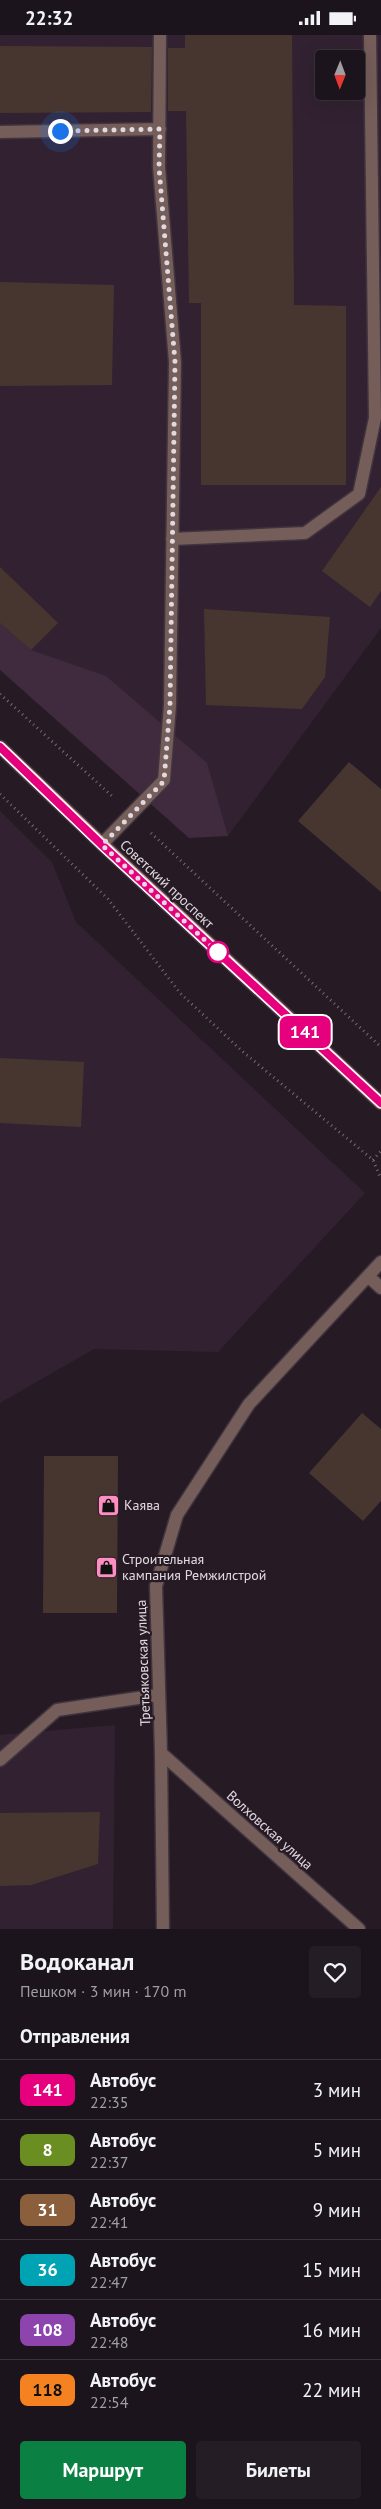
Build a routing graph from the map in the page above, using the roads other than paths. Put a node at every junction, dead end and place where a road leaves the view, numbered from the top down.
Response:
1 (160, 35) edge
2 (370, 35) edge
3 (160, 129) junction
4 (0, 132) edge
5 (172, 539) junction
6 (0, 747) edge
7 (102, 845) junction
8 (381, 1103) edge
9 (381, 1262) edge
10 (369, 1277) junction
11 (381, 1288) edge
12 (158, 1695) junction
13 (161, 1753) junction
14 (0, 1760) edge
15 (163, 1929) edge
16 (359, 1929) edge

1 - 3 street
2 - 5 street
3 - 4 street
3 - 5 street
5 - 7 street
6 - 7 main road, Советский проспект
7 - 8 main road, Советский проспект
9 - 10 street, Третьяковская улица
10 - 11 street
10 - 12 street, Третьяковская улица
12 - 13 street, Третьяковская улица
12 - 14 street
13 - 15 street, Третьяковская улица
13 - 16 street, Волховская улица

